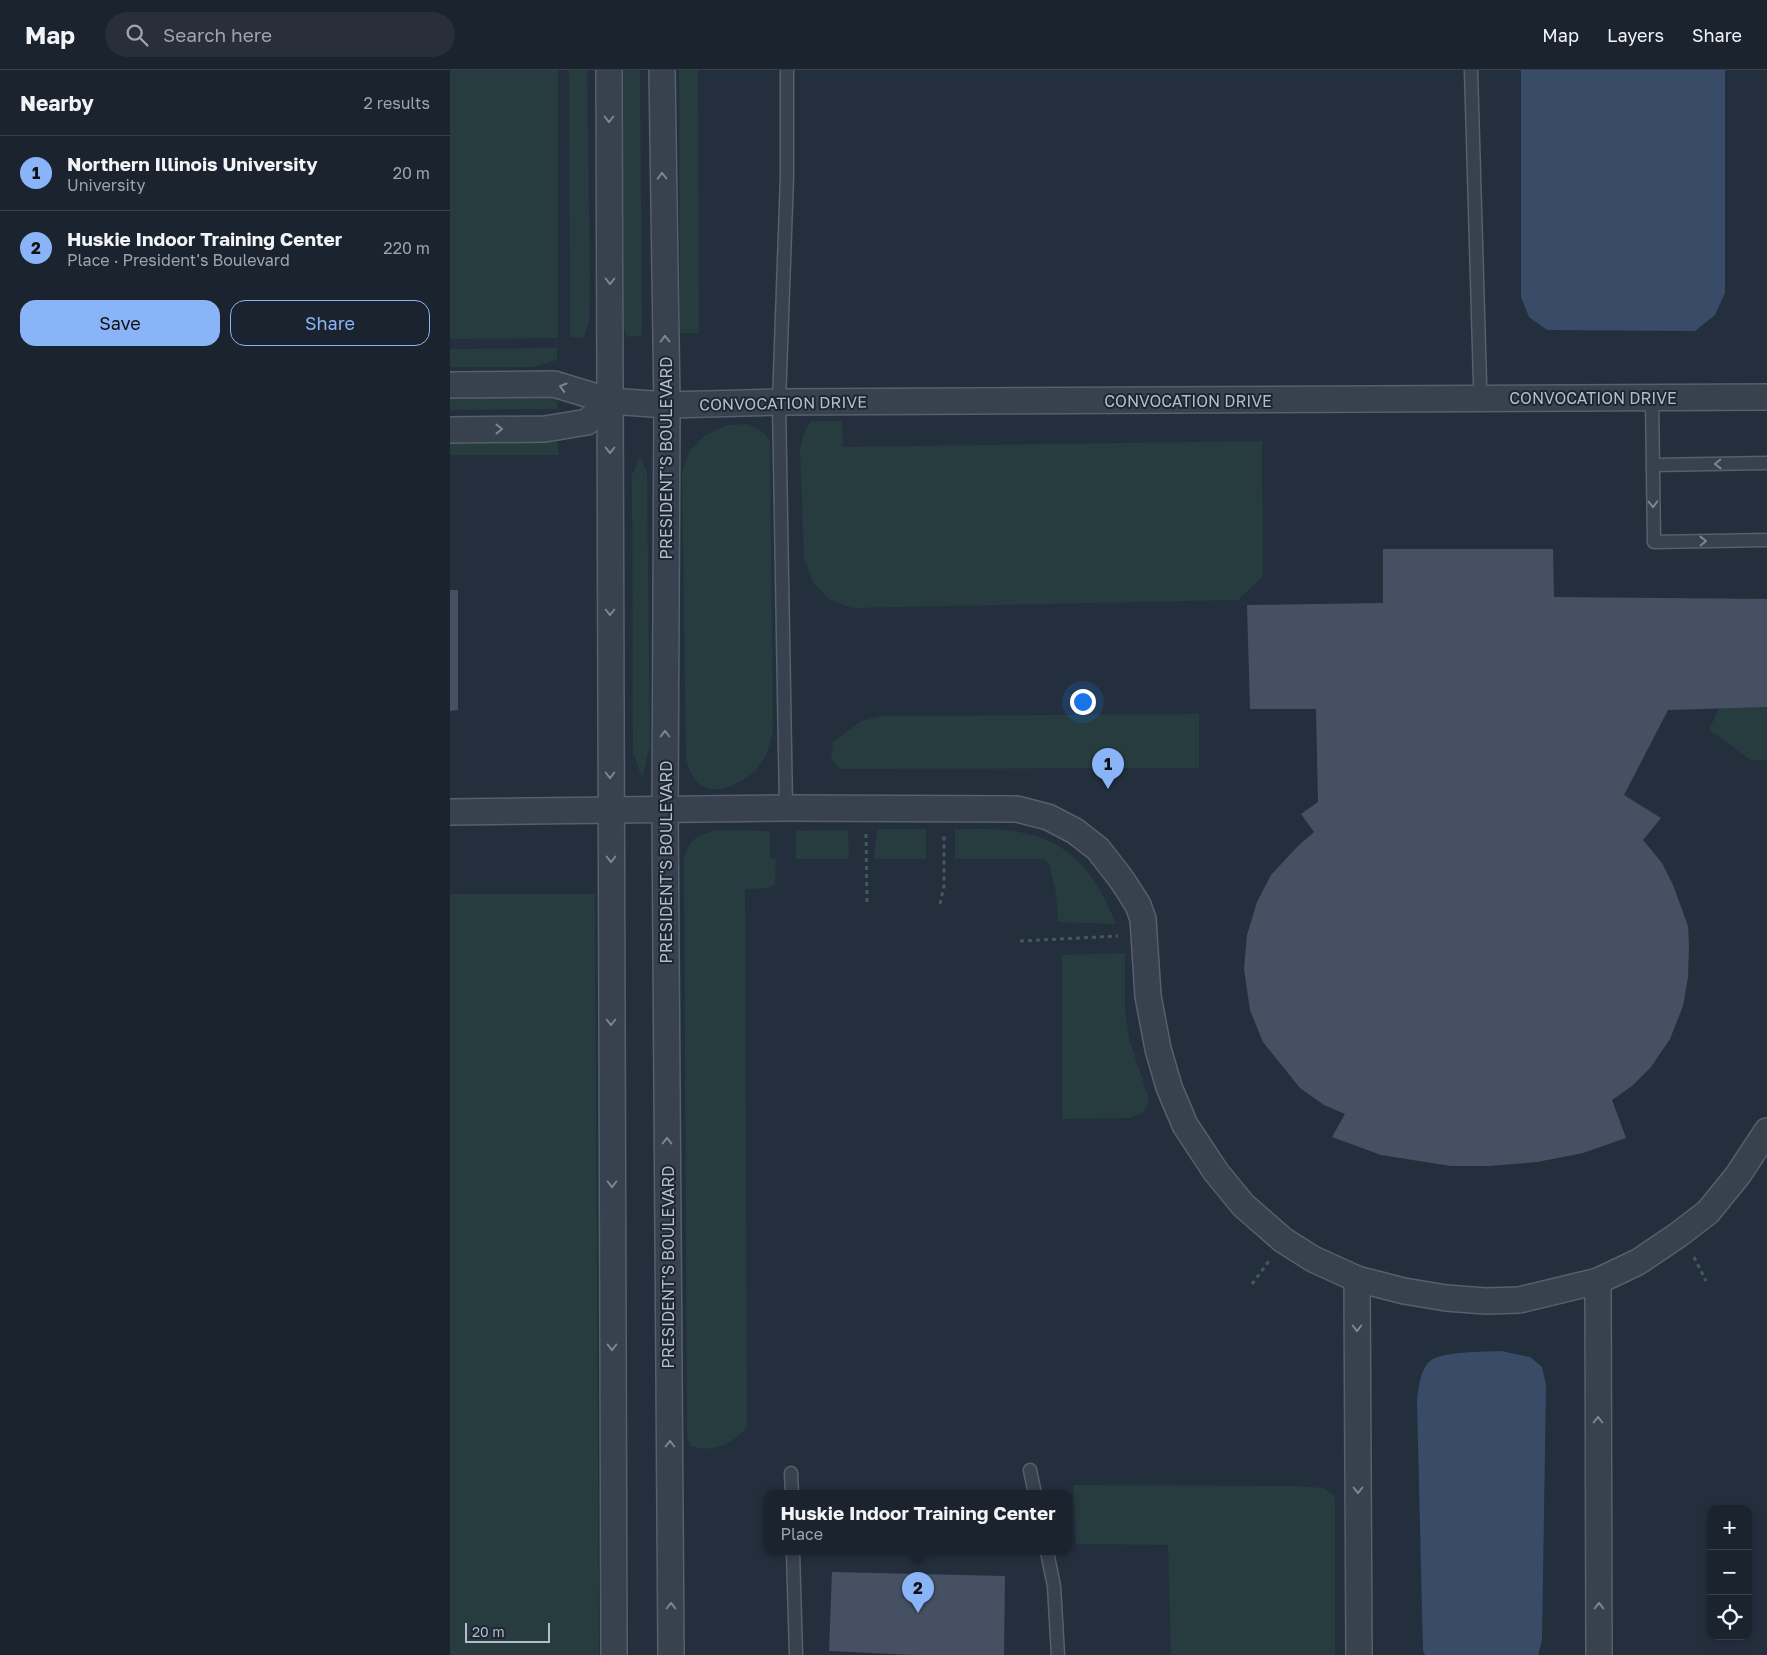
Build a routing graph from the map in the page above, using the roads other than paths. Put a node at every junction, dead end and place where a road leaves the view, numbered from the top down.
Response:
1 (609, 70) edge
2 (662, 70) edge
3 (787, 70) edge
4 (1471, 70) edge
5 (450, 385) edge
6 (1767, 397) edge
7 (1652, 398) junction
8 (1479, 399) junction
9 (610, 401) junction
10 (779, 402) junction
11 (667, 405) junction
12 (450, 430) edge
13 (1767, 463) edge
14 (1653, 465) junction
15 (1767, 540) edge
16 (786, 808) junction
17 (665, 809) junction
18 (610, 810) junction
19 (450, 812) edge
20 (1767, 1131) edge
21 (1357, 1279) junction
22 (1598, 1281) junction
23 (1030, 1470) dead end
24 (791, 1473) dead end
25 (792, 1490) edge
26 (1034, 1490) edge
27 (793, 1555) edge
28 (1048, 1555) edge
29 (614, 1655) edge
30 (671, 1655) edge
31 (796, 1655) edge
32 (1058, 1655) edge
33 (1359, 1655) edge
34 (1599, 1655) edge

1 -> 9 street
11 -> 2 street, PRESIDENT'S BOULEVARD
3 - 10 lane
4 - 8 lane
9 -> 5 street, CONVOCATION DRIVE
6 - 7 street, CONVOCATION DRIVE
7 - 8 street, CONVOCATION DRIVE
7 - 14 lane
8 - 10 street, CONVOCATION DRIVE
9 - 11 street, CONVOCATION DRIVE
12 -> 9 street
9 -> 18 street
10 - 11 street, CONVOCATION DRIVE
10 - 16 lane
17 -> 11 street, PRESIDENT'S BOULEVARD
13 -> 14 lane
14 -> 15 lane
16 - 17 street
16 - 21 street
17 - 18 street
30 -> 17 street, PRESIDENT'S BOULEVARD
18 - 19 street
18 -> 29 street
20 - 22 street
21 - 22 street
21 -> 33 street
34 -> 22 street
23 - 26 lane
24 - 25 lane
27 - 31 lane
28 - 32 lane

